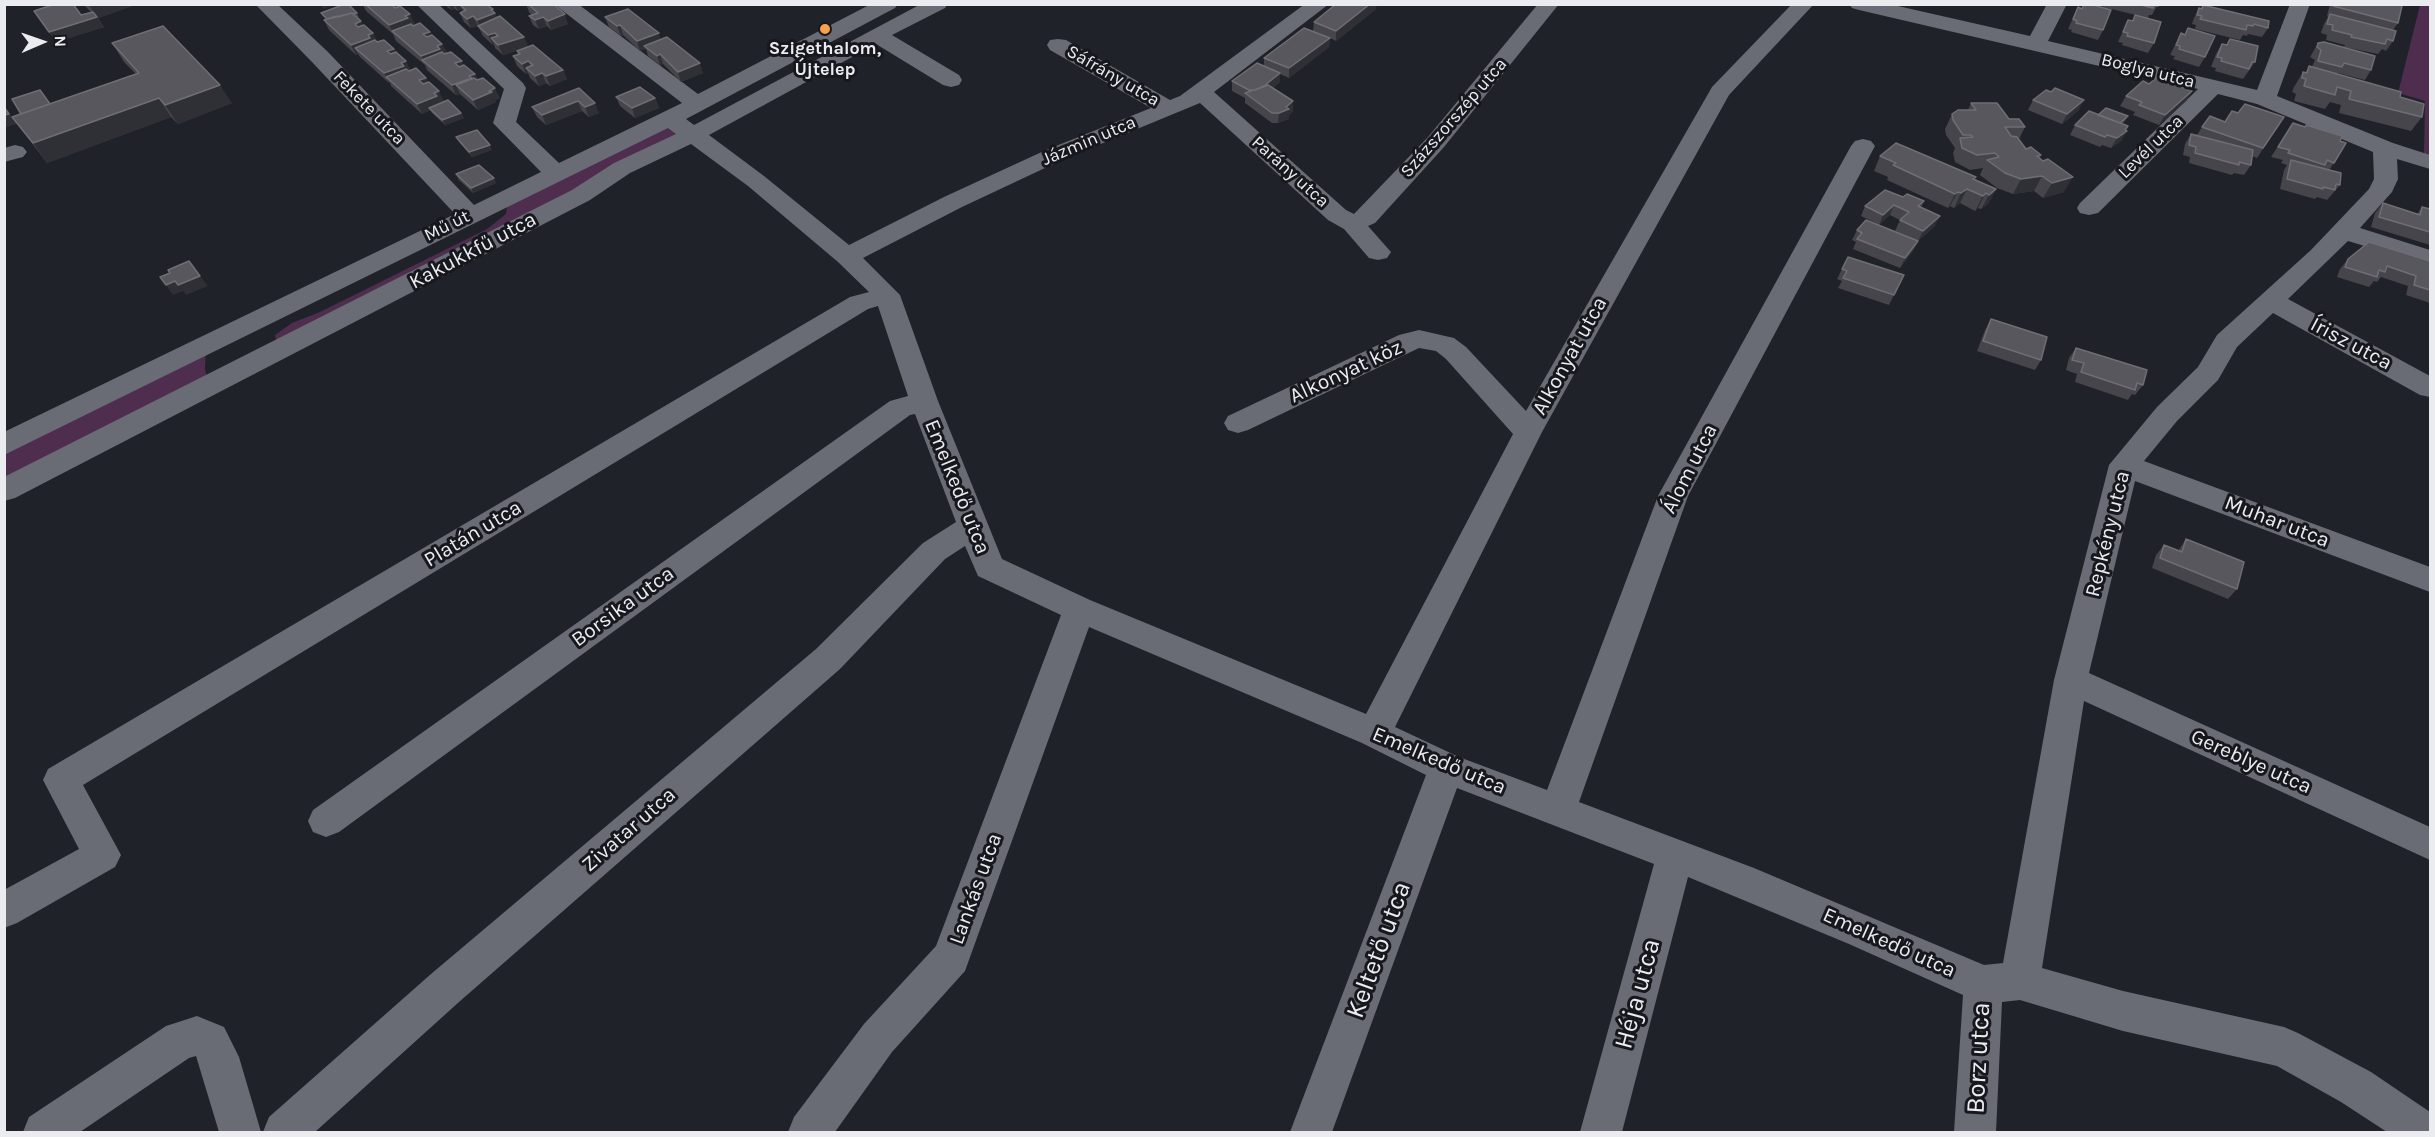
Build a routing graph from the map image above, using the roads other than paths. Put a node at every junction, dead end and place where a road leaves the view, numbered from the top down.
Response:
1 (265, 4) edge
2 (426, 4) edge
3 (564, 4) edge
4 (888, 4) edge
5 (938, 4) edge
6 (1319, 4) edge
7 (1549, 4) edge
8 (1804, 4) edge
9 (1859, 4) edge
10 (2057, 4) edge
11 (2300, 4) edge
12 (876, 35) junction
13 (2036, 44) junction
14 (1058, 45) dead end
15 (951, 80) dead end
16 (2213, 87) junction
17 (1201, 92) junction
18 (2265, 99) junction
19 (1167, 108) junction
20 (687, 118) junction
21 (1863, 146) dead end
22 (2385, 148) junction
23 (2430, 162) edge
24 (555, 173) junction
25 (496, 202) junction
26 (2090, 207) dead end
27 (470, 215) junction
28 (523, 224) junction
29 (1353, 224) junction
30 (2344, 231) junction
31 (1378, 252) dead end
32 (847, 256) junction
33 (2430, 258) edge
34 (887, 295) junction
35 (2271, 301) junction
36 (256, 321) junction
37 (276, 351) junction
38 (2430, 388) edge
39 (924, 401) junction
40 (1238, 423) dead end
41 (1528, 432) junction
42 (4, 445) edge
43 (2124, 465) junction
44 (4, 490) edge
45 (972, 527) junction
46 (2430, 580) edge
47 (1079, 609) junction
48 (2071, 680) junction
49 (1374, 733) junction
50 (1446, 768) junction
51 (1558, 809) junction
52 (326, 821) dead end
53 (2430, 844) edge
54 (1675, 855) junction
55 (4, 910) edge
56 (2001, 982) junction
57 (45, 1132) edge
58 (240, 1132) edge
59 (284, 1132) edge
60 (809, 1132) edge
61 (1311, 1132) edge
62 (1601, 1132) edge
63 (1975, 1132) edge
64 (2423, 1132) edge

1 - 27 street, Fekete utca
2 - 24 street
3 - 20 street, Emelkedő utca
4 - 20 street, Mű út
5 - 12 street, Kakukkfű utca
6 - 17 street, Jázmin utca
7 - 29 street, Százszorszép utca
8 - 41 street, Alkonyat utca
9 - 13 street, Boglya utca
10 - 13 street
11 - 18 street
12 - 15 street
12 - 20 street, Kakukkfű utca
13 - 16 street, Boglya utca
14 - 19 street, Sáfrány utca
16 - 18 street, Boglya utca
16 - 26 street, Levél utca
17 - 19 street, Jázmin utca
17 - 29 street, Parány utca
18 - 22 street, Boglya utca
19 - 32 street, Jázmin utca
20 - 24 street, Mű út
20 - 28 street, Kakukkfű utca
20 - 32 street, Emelkedő utca
21 - 51 street, Álom utca
22 - 23 street, Boglya utca
22 - 30 street, Repkény utca
24 - 25 street, Mű út
25 - 27 street, Mű út
25 - 28 street
27 - 36 street, Mű út
28 - 37 street, Kakukkfű utca
29 - 31 street, Parány utca
30 - 33 street
30 - 35 street, Repkény utca
32 - 34 street, Emelkedő utca
34 - 39 street, Emelkedő utca
34 - 55 street, Platán utca
35 - 38 street, Írisz utca
35 - 43 street, Repkény utca
36 - 37 street
36 - 42 street, Mű út
37 - 44 street, Kakukkfű utca
39 - 45 street, Emelkedő utca
39 - 52 street, Borsika utca
40 - 41 street, Alkonyat köz
41 - 49 street, Alkonyat utca
43 - 46 street, Muhar utca
43 - 48 street, Repkény utca
45 - 47 street, Emelkedő utca
45 - 59 street, Zivatar utca
47 - 49 street, Emelkedő utca
47 - 60 street, Lankás utca
48 - 53 street, Gereblye utca
48 - 56 street, Repkény utca
49 - 50 street, Emelkedő utca
50 - 51 street, Emelkedő utca
50 - 61 street, Keltető utca
51 - 54 street, Emelkedő utca
54 - 56 street, Emelkedő utca
54 - 62 street, Héja utca
56 - 63 street, Borz utca
56 - 64 street, Emelkedő utca
57 - 58 street

